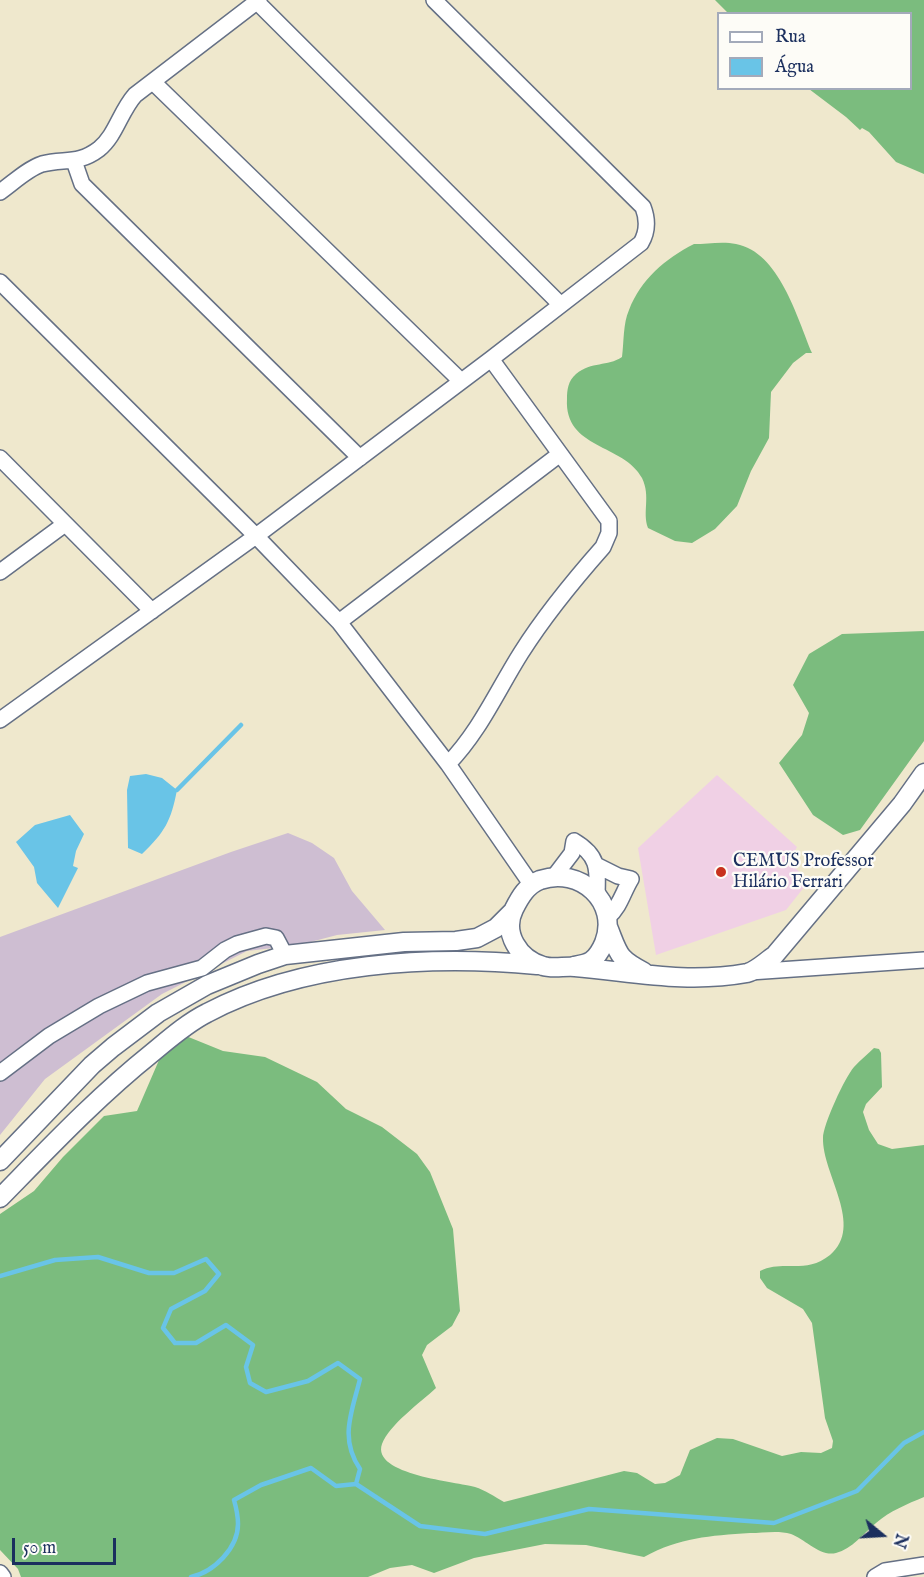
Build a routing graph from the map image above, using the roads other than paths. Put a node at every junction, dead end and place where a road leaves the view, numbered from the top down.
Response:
1 (434, 0) edge
2 (258, 1) edge
3 (153, 82) junction
4 (74, 161) junction
5 (0, 192) edge
6 (0, 282) edge
7 (561, 305) junction
8 (491, 359) junction
9 (461, 381) junction
10 (560, 454) junction
11 (0, 458) edge
12 (360, 458) junction
13 (65, 524) junction
14 (256, 536) junction
15 (0, 572) edge
16 (152, 611) junction
17 (339, 622) junction
18 (0, 720) edge
19 (447, 764) junction
20 (924, 773) edge
21 (596, 866) junction
22 (553, 878) junction
23 (531, 884) junction
24 (597, 894) junction
25 (512, 912) junction
26 (608, 922) junction
27 (285, 955) junction
28 (924, 960) edge
29 (543, 966) junction
30 (574, 966) junction
31 (750, 972) junction
32 (651, 976) junction
33 (0, 1073) edge
34 (0, 1161) edge
35 (0, 1198) edge
36 (924, 1565) edge
37 (0, 1573) edge
38 (3, 1577) edge
39 (875, 1577) edge

1 - 7 street
2 - 3 street
2 - 7 street
3 - 4 street
3 - 9 street
4 - 5 street
4 - 12 street
6 - 14 street
7 - 8 street
8 - 9 street
8 - 10 street
9 - 12 street
10 - 17 street
10 - 19 street
11 - 13 street
12 - 14 street
13 - 15 street
13 - 16 street
14 - 16 street
14 - 17 street
16 - 18 street
17 - 19 street
19 - 23 street
20 - 31 main road
21 - 22 street
21 - 24 street
21 - 26 street
22 - 23 main road
22 - 24 main road
23 - 25 main road
24 - 26 main road
25 - 27 main road
25 - 29 main road
26 - 30 main road
26 - 32 main road
27 - 33 street
27 - 34 main road
28 - 31 street
29 - 30 main road
29 - 35 main road
30 - 32 main road
31 - 32 main road
36 - 39 street
37 - 38 street

